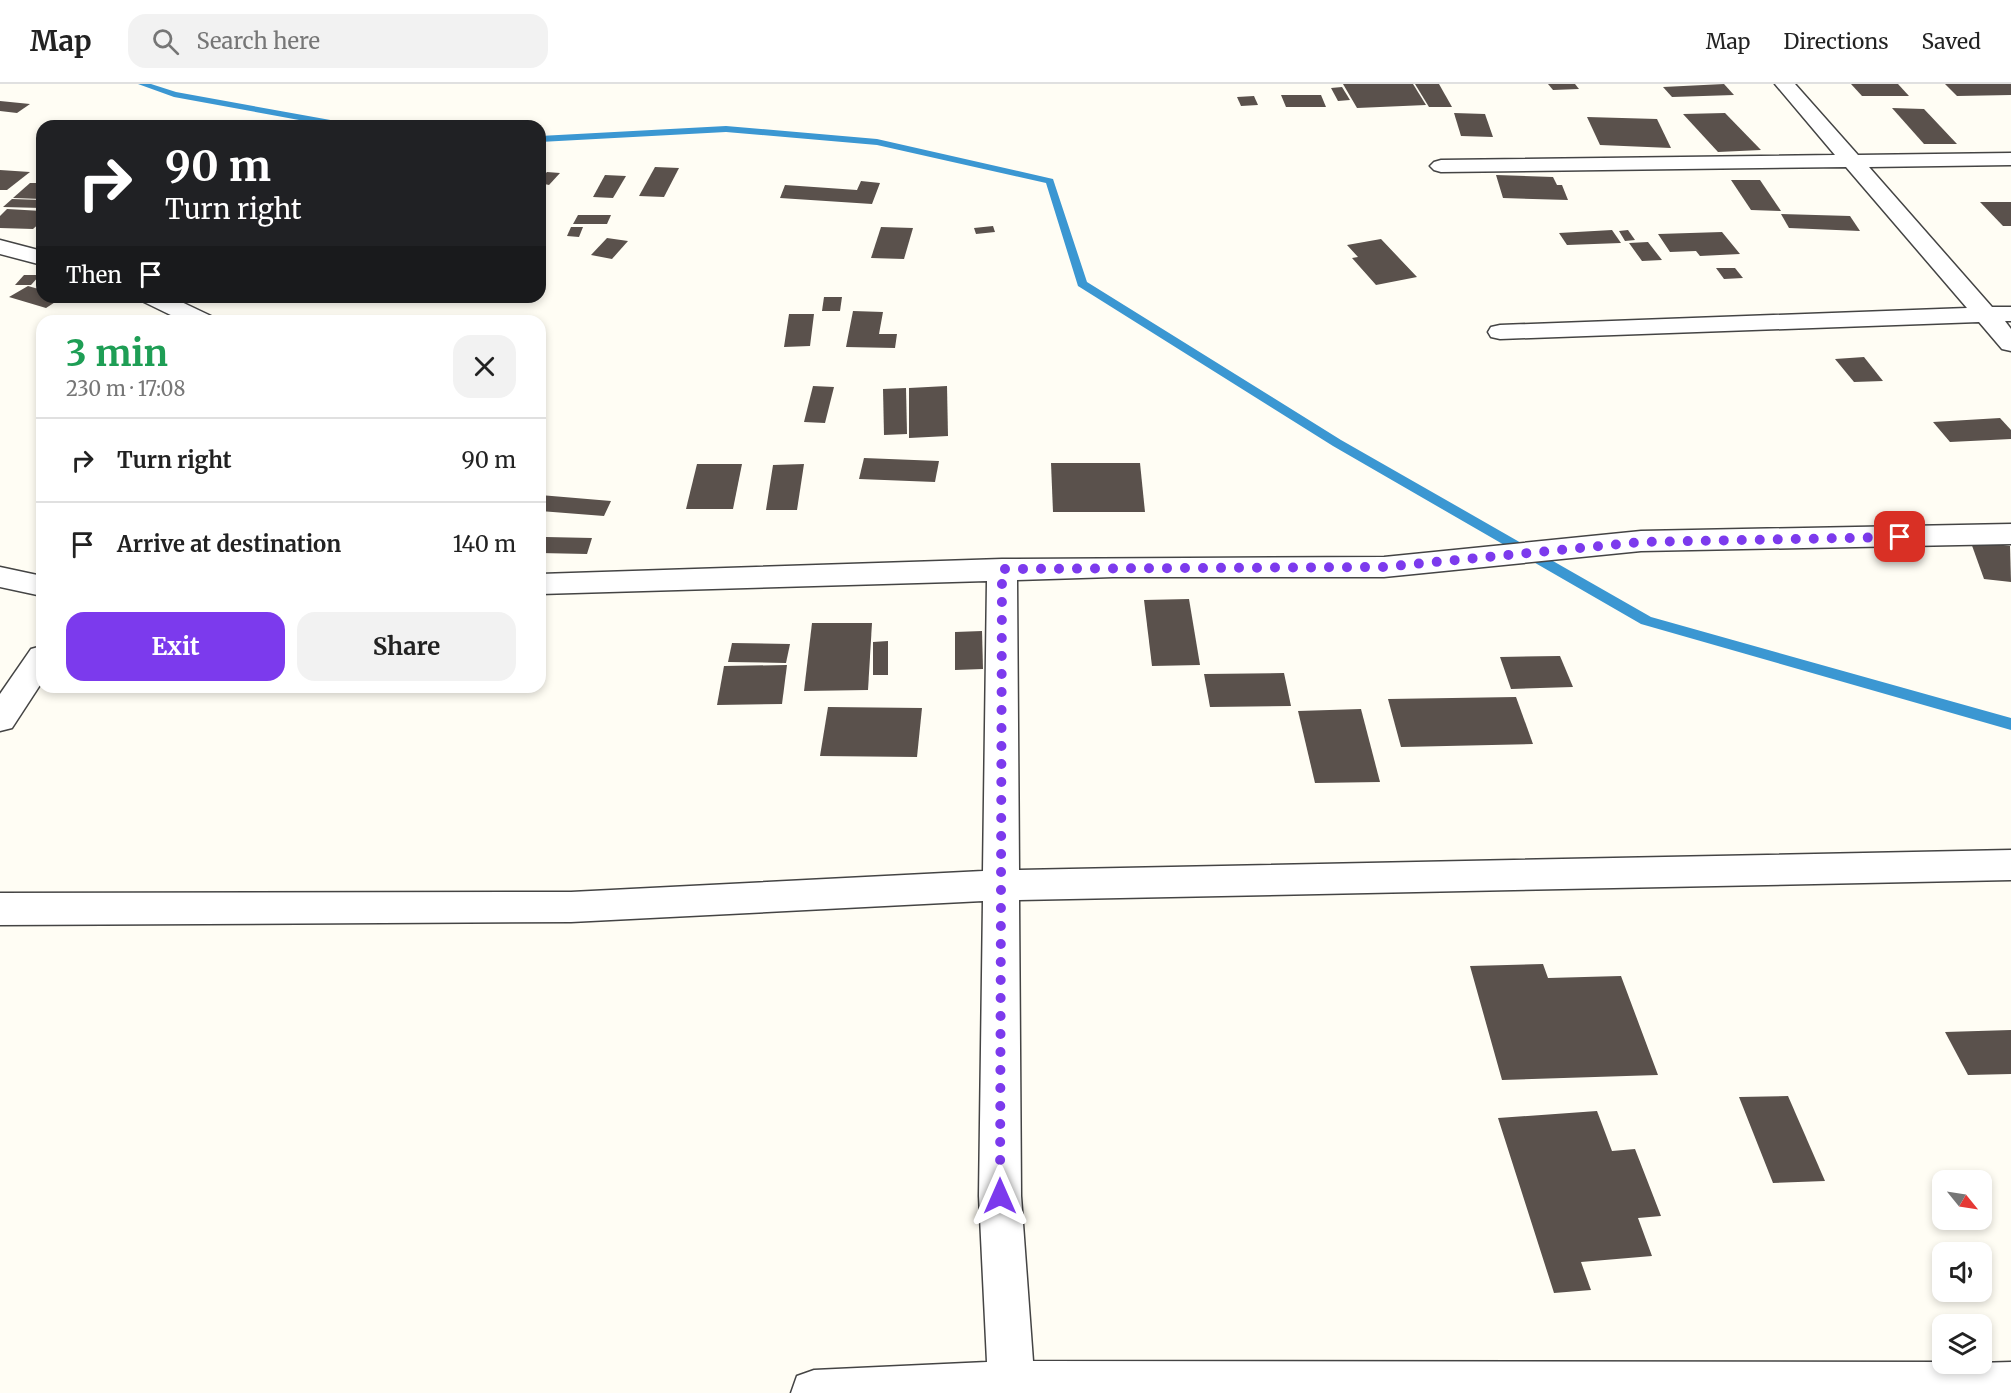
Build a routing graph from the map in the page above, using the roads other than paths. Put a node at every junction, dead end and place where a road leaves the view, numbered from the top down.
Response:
1 (1785, 84) edge
2 (2011, 159) edge
3 (1852, 162) junction
4 (1441, 166) dead end
5 (0, 247) edge
6 (36, 256) edge
7 (164, 303) edge
8 (1984, 314) junction
9 (2011, 314) edge
10 (190, 315) edge
11 (1500, 332) dead end
12 (2011, 344) edge
13 (2011, 534) edge
14 (1002, 569) junction
15 (0, 577) edge
16 (546, 584) edge
17 (36, 585) edge
18 (36, 666) edge
19 (0, 719) edge
20 (2011, 865) edge
21 (1002, 885) junction
22 (0, 909) edge
23 (2011, 1384) edge
24 (1012, 1389) edge
25 (1883, 1389) edge
26 (814, 1393) edge

1 - 3 street
2 - 3 street
3 - 4 street
3 - 8 street
5 - 6 street
7 - 10 street
8 - 9 street
8 - 11 street
8 - 12 street
13 - 14 street
14 - 16 street
14 - 21 street
15 - 17 street
18 - 19 street
20 - 21 street
21 - 22 street
21 - 24 street
23 - 25 street
24 - 25 street
24 - 26 street

